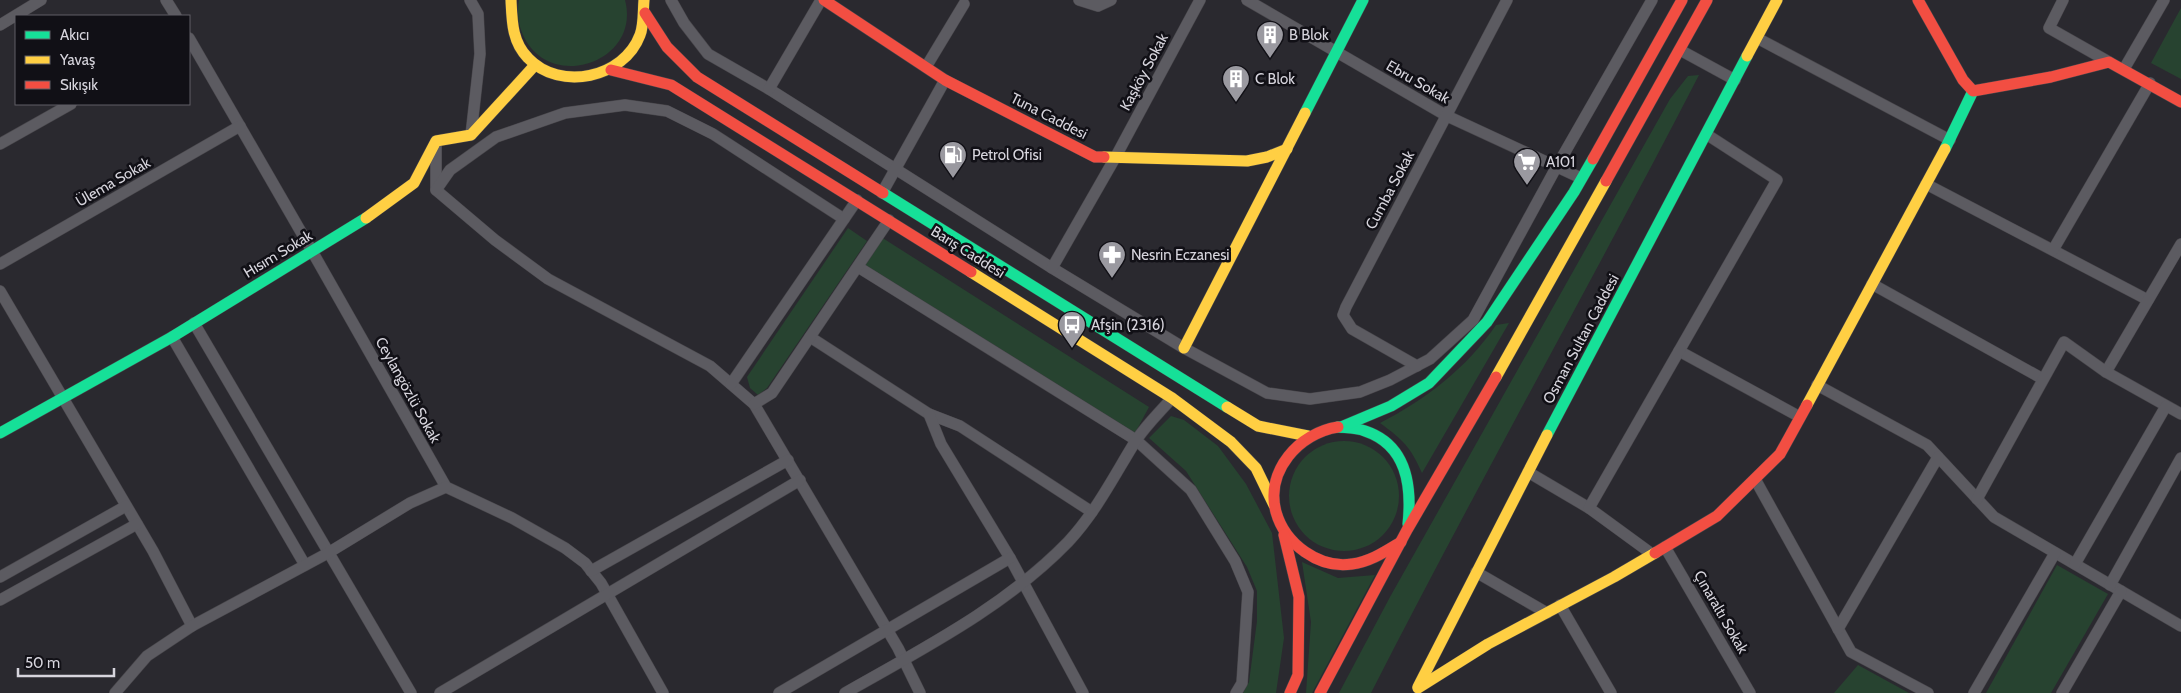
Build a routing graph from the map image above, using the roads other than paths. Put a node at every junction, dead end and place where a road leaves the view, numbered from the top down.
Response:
1 (41, 0) edge
2 (166, 0) edge
3 (470, 0) edge
4 (510, 0) edge
5 (644, 0) edge
6 (671, 0) edge
7 (822, 0) edge
8 (1079, 0) edge
9 (1111, 0) edge
10 (1200, 0) edge
11 (1247, 0) edge
12 (1363, 0) edge
13 (1508, 0) edge
14 (1652, 0) edge
15 (1682, 0) edge
16 (1706, 0) edge
17 (1777, 0) edge
18 (1918, 0) edge
19 (1931, 0) edge
20 (2063, 0) edge
21 (2164, 0) edge
22 (964, 4) dead end
23 (1924, 12) junction
24 (645, 13) junction
25 (15, 15) edge
26 (15, 15) edge
27 (175, 15) edge
28 (0, 24) edge
29 (1757, 38) junction
30 (190, 40) edge
31 (1680, 50) junction
32 (1337, 52) junction
33 (2109, 62) junction
34 (535, 65) junction
35 (926, 67) junction
36 (2124, 69) junction
37 (611, 70) junction
38 (945, 80) junction
39 (1735, 80) junction
40 (2150, 83) junction
41 (770, 89) junction
42 (1973, 91) junction
43 (2181, 102) edge
44 (69, 105) edge
45 (1447, 116) junction
46 (240, 126) junction
47 (1706, 134) junction
48 (471, 135) junction
49 (1950, 140) junction
50 (436, 141) junction
51 (0, 144) edge
52 (1287, 149) junction
53 (1115, 158) junction
54 (1557, 166) junction
55 (896, 169) junction
56 (1581, 178) junction
57 (1926, 184) junction
58 (436, 190) junction
59 (882, 194) junction
60 (856, 200) junction
61 (844, 219) junction
62 (889, 220) junction
63 (2181, 244) edge
64 (2053, 250) junction
65 (312, 251) junction
66 (2177, 259) edge
67 (0, 264) edge
68 (858, 267) junction
69 (1052, 268) junction
70 (1872, 284) junction
71 (0, 290) edge
72 (2148, 300) junction
73 (194, 323) junction
74 (172, 337) junction
75 (810, 337) junction
76 (1184, 348) junction
77 (1679, 351) junction
78 (1417, 366) junction
79 (2106, 372) junction
80 (2043, 380) junction
81 (731, 384) junction
82 (1817, 385) junction
83 (63, 398) junction
84 (1172, 398) junction
85 (754, 404) junction
86 (2166, 406) junction
87 (929, 414) junction
88 (2181, 414) edge
89 (1800, 417) junction
90 (1341, 427) junction
91 (0, 433) edge
92 (1308, 436) junction
93 (1136, 440) junction
94 (1938, 457) junction
95 (2181, 458) edge
96 (788, 460) junction
97 (1528, 472) junction
98 (1755, 479) junction
99 (800, 480) junction
100 (446, 487) junction
101 (1977, 499) junction
102 (1274, 505) junction
103 (126, 506) junction
104 (1588, 508) junction
105 (1092, 512) junction
106 (137, 524) junction
107 (1283, 530) junction
108 (1407, 530) junction
109 (1402, 542) junction
110 (1665, 547) junction
111 (328, 553) junction
112 (2055, 553) junction
113 (1652, 554) junction
114 (1010, 558) junction
115 (2074, 564) junction
116 (305, 566) junction
117 (591, 571) junction
118 (1476, 572) junction
119 (0, 577) edge
120 (1023, 583) junction
121 (2110, 585) junction
122 (2121, 591) junction
123 (607, 594) junction
124 (0, 600) edge
125 (1560, 606) junction
126 (1547, 613) junction
127 (192, 626) junction
128 (2181, 626) edge
129 (888, 629) junction
130 (1838, 629) junction
131 (904, 659) junction
132 (1416, 690) edge
133 (115, 693) edge
134 (410, 693) edge
135 (440, 693) edge
136 (663, 693) edge
137 (779, 693) edge
138 (845, 693) edge
139 (920, 693) edge
140 (1083, 693) edge
141 (1236, 693) edge
142 (1290, 693) edge
143 (1320, 693) edge
144 (1611, 693) edge
145 (1750, 693) edge
146 (1928, 693) edge
147 (1974, 693) edge
148 (2062, 693) edge

1 - 26 street
2 - 27 street
3 - 48 street
4 - 34 main road
5 - 24 main road
6 - 41 street
7 - 35 main road, Tuna Caddesi
7 - 41 street
8 - 9 street
10 - 53 street, Kaşköy Sokak
11 - 32 street, Ebru Sokak
12 - 32 main road
13 - 45 street, Cumba Sokak
14 - 54 street
15 - 56 main road
16 - 31 main road
17 - 29 main road, Osman Sultan Caddesi
18 - 23 main road
19 - 23 street
20 - 33 street
21 - 36 street
22 - 35 street
23 - 42 main road
24 - 37 main road
24 - 59 main road, Barış Caddesi
25 - 28 street
29 - 39 main road, Osman Sultan Caddesi
29 - 49 street
30 - 46 street, Ceylangözlü Sokak
31 - 39 street
31 - 108 main road
32 - 45 street, Ebru Sokak
32 - 52 main road
33 - 36 main road
33 - 42 main road
34 - 37 main road
34 - 48 main road
35 - 38 main road, Tuna Caddesi
36 - 40 main road
37 - 60 main road, Barış Caddesi
38 - 53 main road, Tuna Caddesi
38 - 55 street
39 - 47 main road, Osman Sultan Caddesi
40 - 43 main road
40 - 64 street
41 - 55 street
42 - 49 main road
44 - 51 street
45 - 54 street, Ebru Sokak
45 - 78 street, Cumba Sokak
46 - 65 street, Ceylangözlü Sokak
46 - 67 street, Ülema Sokak
47 - 77 street
47 - 97 main road, Osman Sultan Caddesi
48 - 50 main road
49 - 57 main road
50 - 58 street
50 - 65 main road, Hısım Sokak
52 - 53 main road, Tuna Caddesi
52 - 76 main road
53 - 69 street, Kaşköy Sokak
54 - 56 street, Ebru Sokak
54 - 78 street
55 - 59 street
55 - 69 street
56 - 90 main road
57 - 64 street
57 - 70 main road
58 - 61 street
58 - 81 street
59 - 92 main road, Barış Caddesi
60 - 61 street
60 - 62 main road, Barış Caddesi
61 - 81 street
62 - 68 street
62 - 84 main road, Barış Caddesi
63 - 66 street
64 - 72 street
65 - 73 main road, Hısım Sokak
65 - 100 street, Ceylangözlü Sokak
66 - 72 street
68 - 75 street
68 - 93 street
69 - 76 street
70 - 80 street
70 - 82 main road
71 - 83 street
72 - 79 street
73 - 74 main road, Hısım Sokak
73 - 111 street
74 - 83 main road, Hısım Sokak
74 - 116 street
75 - 85 street
75 - 87 street
76 - 78 street
77 - 89 street
77 - 104 street
79 - 80 street
79 - 86 street
80 - 101 street
81 - 85 street
82 - 89 main road
82 - 94 street
83 - 91 main road, Hısım Sokak
83 - 103 street
84 - 93 street
84 - 102 main road, Barış Caddesi
85 - 96 street
86 - 88 street
86 - 115 street
87 - 105 street
87 - 114 street
89 - 98 main road
90 - 92 main road
90 - 108 main road
92 - 102 main road
93 - 105 street
93 - 141 street
94 - 101 street
94 - 130 street
95 - 121 street
96 - 99 street
96 - 117 street
97 - 104 street
97 - 118 main road, Osman Sultan Caddesi
98 - 110 main road
98 - 130 street
99 - 123 street
99 - 129 street
100 - 111 street
100 - 117 street
101 - 112 street
102 - 107 main road
103 - 106 street
103 - 119 street
104 - 113 street
105 - 120 street
106 - 124 street
106 - 127 street
107 - 109 main road
107 - 142 main road
108 - 109 main road
109 - 143 main road
110 - 113 main road
110 - 145 street, Çınaraltı Sokak
111 - 116 street
111 - 134 street
112 - 115 street
112 - 147 street
113 - 125 main road
114 - 120 street
114 - 129 street
115 - 121 street
116 - 127 street
117 - 123 street
118 - 126 street
118 - 132 main road, Osman Sultan Caddesi
120 - 131 street
120 - 140 street
121 - 122 street
122 - 128 street
122 - 148 street
123 - 135 street
123 - 136 street
125 - 126 main road
125 - 144 street
126 - 132 main road
127 - 133 street
129 - 131 street
129 - 137 street
130 - 146 street
131 - 138 street
131 - 139 street

